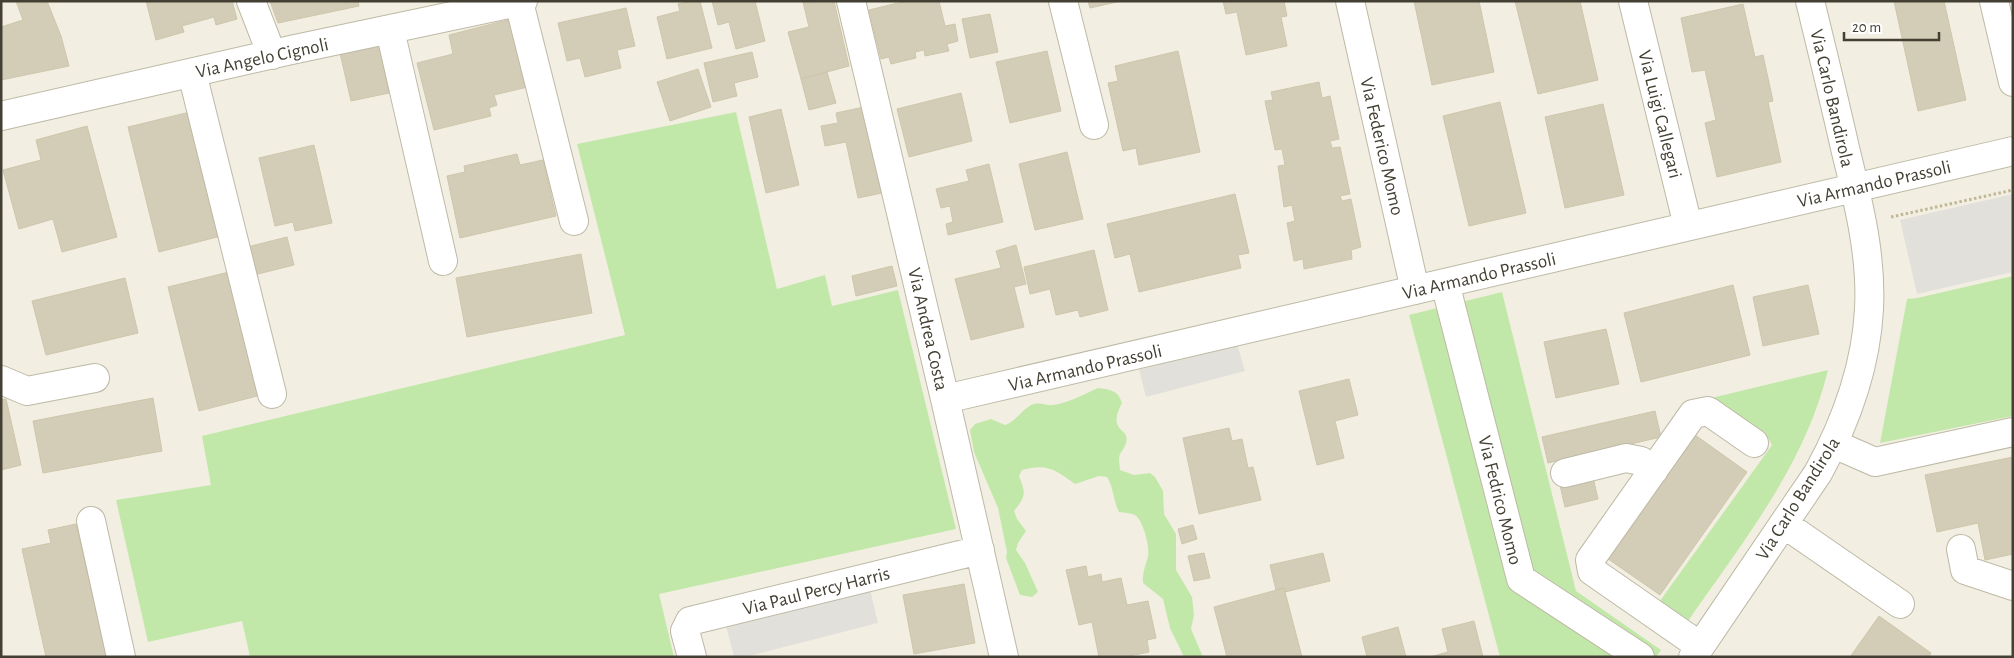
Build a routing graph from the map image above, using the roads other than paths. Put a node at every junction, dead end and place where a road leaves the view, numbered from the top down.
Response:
1 (251, 1) edge
2 (851, 1) edge
3 (1063, 1) edge
4 (1350, 1) edge
5 (1633, 1) edge
6 (1810, 1) edge
7 (1994, 1) edge
8 (521, 2) edge
9 (390, 30) junction
10 (272, 55) junction
11 (192, 73) junction
12 (2013, 82) edge
13 (1, 116) edge
14 (1094, 125) dead end
15 (2013, 151) edge
16 (1854, 188) junction
17 (574, 221) dead end
18 (1688, 226) junction
19 (443, 261) dead end
20 (1446, 283) junction
21 (1415, 290) junction
22 (95, 378) dead end
23 (1, 380) edge
24 (272, 394) dead end
25 (945, 399) junction
26 (2013, 432) edge
27 (1754, 443) dead end
28 (1834, 444) junction
29 (1654, 470) junction
30 (1565, 473) dead end
31 (91, 521) dead end
32 (1784, 524) junction
33 (1961, 549) dead end
34 (980, 550) junction
35 (2013, 586) edge
36 (1900, 604) dead end
37 (1697, 651) edge
38 (997, 655) edge
39 (120, 657) edge
40 (692, 657) edge
41 (1640, 657) edge

1 - 10 street
2 - 25 street, Via Andrea Costa
3 - 14 street
4 - 21 street, Via Federico Momo
5 - 18 street, Via Luigi Callegari
6 - 16 street, Via Carlo Bandirola
7 - 12 street
8 - 9 street, Via Angelo Cignoli
8 - 17 street
9 - 10 street, Via Angelo Cignoli
9 - 19 street
10 - 11 street, Via Angelo Cignoli
11 - 13 street, Via Angelo Cignoli
11 - 24 street
15 - 16 street, Via Armando Prassoli
16 - 18 street, Via Armando Prassoli
16 - 28 street, Via Carlo Bandirola
18 - 20 street, Via Armando Prassoli
20 - 21 street, Via Armando Prassoli
20 - 41 street, Via Fedrico Momo
21 - 25 street, Via Armando Prassoli
22 - 23 street
25 - 34 street, Via Andrea Costa
26 - 28 street
27 - 29 street
28 - 32 street, Via Carlo Bandirola
29 - 30 street
29 - 37 street
31 - 39 street
32 - 36 street
32 - 37 street, Via Carlo Bandirola
33 - 35 street
34 - 38 street, Via Andrea Costa
34 - 40 street, Via Paul Percy Harris

